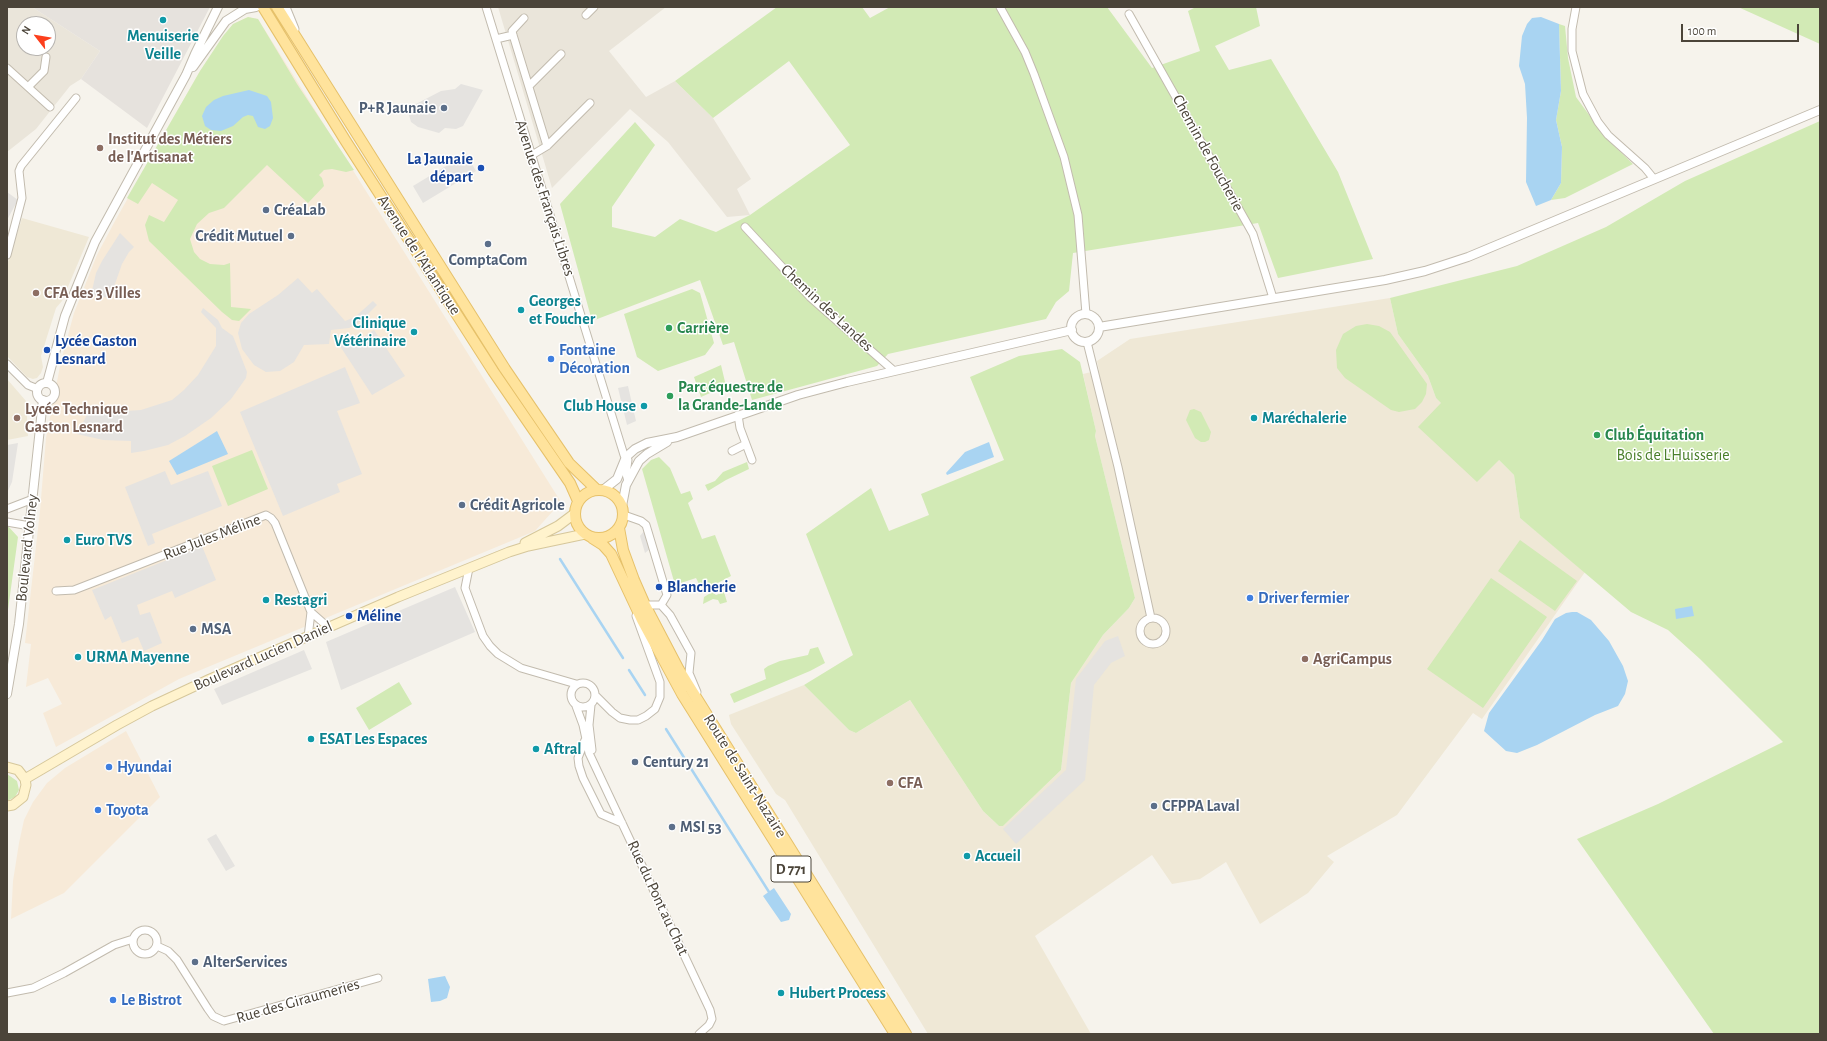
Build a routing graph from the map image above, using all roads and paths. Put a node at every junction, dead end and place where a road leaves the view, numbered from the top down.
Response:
1 (218, 7) edge
2 (277, 7) edge
3 (286, 7) edge
4 (486, 7) edge
5 (594, 7) edge
6 (1000, 7) edge
7 (1576, 7) edge
8 (260, 8) edge
9 (1129, 14) dead end
10 (586, 15) dead end
11 (524, 18) dead end
12 (513, 35) junction
13 (496, 39) junction
14 (561, 54) dead end
15 (46, 58) dead end
16 (308, 59) junction
17 (7, 68) edge
18 (186, 75) junction
19 (529, 86) junction
20 (28, 87) junction
21 (76, 98) dead end
22 (590, 103) dead end
23 (50, 107) dead end
24 (1820, 110) edge
25 (547, 146) junction
26 (532, 155) junction
27 (1654, 179) junction
28 (745, 227) dead end
29 (7, 255) edge
30 (1273, 298) junction
31 (1086, 314) junction
32 (1099, 327) junction
33 (1072, 330) junction
34 (1087, 342) junction
35 (7, 364) edge
36 (894, 371) junction
37 (47, 383) junction
38 (38, 389) junction
39 (43, 400) junction
40 (738, 415) junction
41 (677, 436) junction
42 (746, 444) junction
43 (732, 451) dead end
44 (626, 457) junction
45 (752, 460) dead end
46 (628, 481) junction
47 (600, 490) junction
48 (33, 499) junction
49 (578, 501) junction
50 (7, 509) edge
51 (623, 510) junction
52 (574, 514) junction
53 (7, 522) edge
54 (30, 526) junction
55 (619, 528) junction
56 (588, 536) junction
57 (509, 552) junction
58 (470, 568) junction
59 (623, 582) junction
60 (56, 591) dead end
61 (645, 605) junction
62 (661, 605) junction
63 (311, 612) junction
64 (1151, 618) dead end
65 (328, 627) junction
66 (308, 637) junction
67 (576, 684) junction
68 (7, 694) edge
69 (595, 695) junction
70 (590, 705) junction
71 (576, 706) junction
72 (713, 726) junction
73 (585, 740) junction
74 (593, 760) junction
75 (7, 767) edge
76 (25, 779) junction
77 (7, 806) edge
78 (622, 824) junction
79 (133, 939) junction
80 (158, 946) junction
81 (378, 978) dead end
82 (7, 993) edge
83 (699, 1034) edge
84 (895, 1034) edge
85 (906, 1034) edge

1 - 18 street
2 - 16 main road, Avenue de l'Atlantique
3 - 16 street
4 - 13 street, Avenue des Français Libres
5 - 10 street
6 - 31 street
7 - 27 street
8 - 18 street
8 - 49 main road, Avenue de l'Atlantique
9 - 30 street, Chemin de Foucherie
11 - 12 street
12 - 13 street
12 - 19 street
13 - 26 street, Avenue des Français Libres
14 - 19 street
15 - 20 street
16 - 47 main road, Avenue de l'Atlantique
17 - 20 street
18 - 37 street
19 - 25 street
20 - 23 street
21 - 29 street
22 - 25 street
24 - 27 street
25 - 26 street
26 - 44 street, Avenue des Français Libres
27 - 30 street
28 - 36 street, Chemin des Landes
30 - 32 street
31 - 32 street
31 - 33 street
32 - 34 street
33 - 34 street
33 - 36 street
34 - 64 street
35 - 38 street
36 - 40 street
37 - 38 street
37 - 39 street
38 - 39 street
39 - 48 street, Boulevard Volney
40 - 41 street
40 - 42 street
41 - 44 street
41 - 46 street
42 - 43 street
42 - 45 street
44 - 46 street, Avenue des Français Libres
44 - 47 street
46 - 51 street
47 - 49 main road
47 - 51 main road
48 - 50 street
48 - 54 street, Boulevard Volney
49 - 52 main road
51 - 55 main road
51 - 62 street
52 - 56 main road
52 - 57 main road, Boulevard Lucien Daniel
53 - 54 street
54 - 68 street, Boulevard Volney
55 - 56 main road
55 - 61 main road, Route de Saint-Nazaire
56 - 57 main road, Boulevard Lucien Daniel
56 - 59 main road, Route de Saint-Nazaire
57 - 58 main road, Boulevard Lucien Daniel
58 - 65 main road, Boulevard Lucien Daniel
58 - 67 street
59 - 69 street
59 - 84 main road, Route de Saint-Nazaire / D 771
60 - 63 street, Rue Jules Méline
61 - 62 street
61 - 72 main road, Route de Saint-Nazaire
62 - 72 street
63 - 65 street, Rue Jules Méline
63 - 66 street
65 - 66 main road, Boulevard Lucien Daniel
66 - 76 main road, Boulevard Lucien Daniel
67 - 69 street
67 - 71 street
69 - 70 street
70 - 71 street
70 - 74 street
71 - 73 street, Rue du Pont au Chat
72 - 85 main road, Route de Saint-Nazaire
73 - 74 street, Rue du Pont au Chat
73 - 78 street
74 - 78 street, Rue du Pont au Chat
75 - 76 main road
76 - 77 main road
78 - 83 street, Rue du Pont au Chat
79 - 80 street, Rue des Giraumeries
79 - 80 street
79 - 82 street, Rue des Giraumeries
80 - 81 street, Rue des Giraumeries

